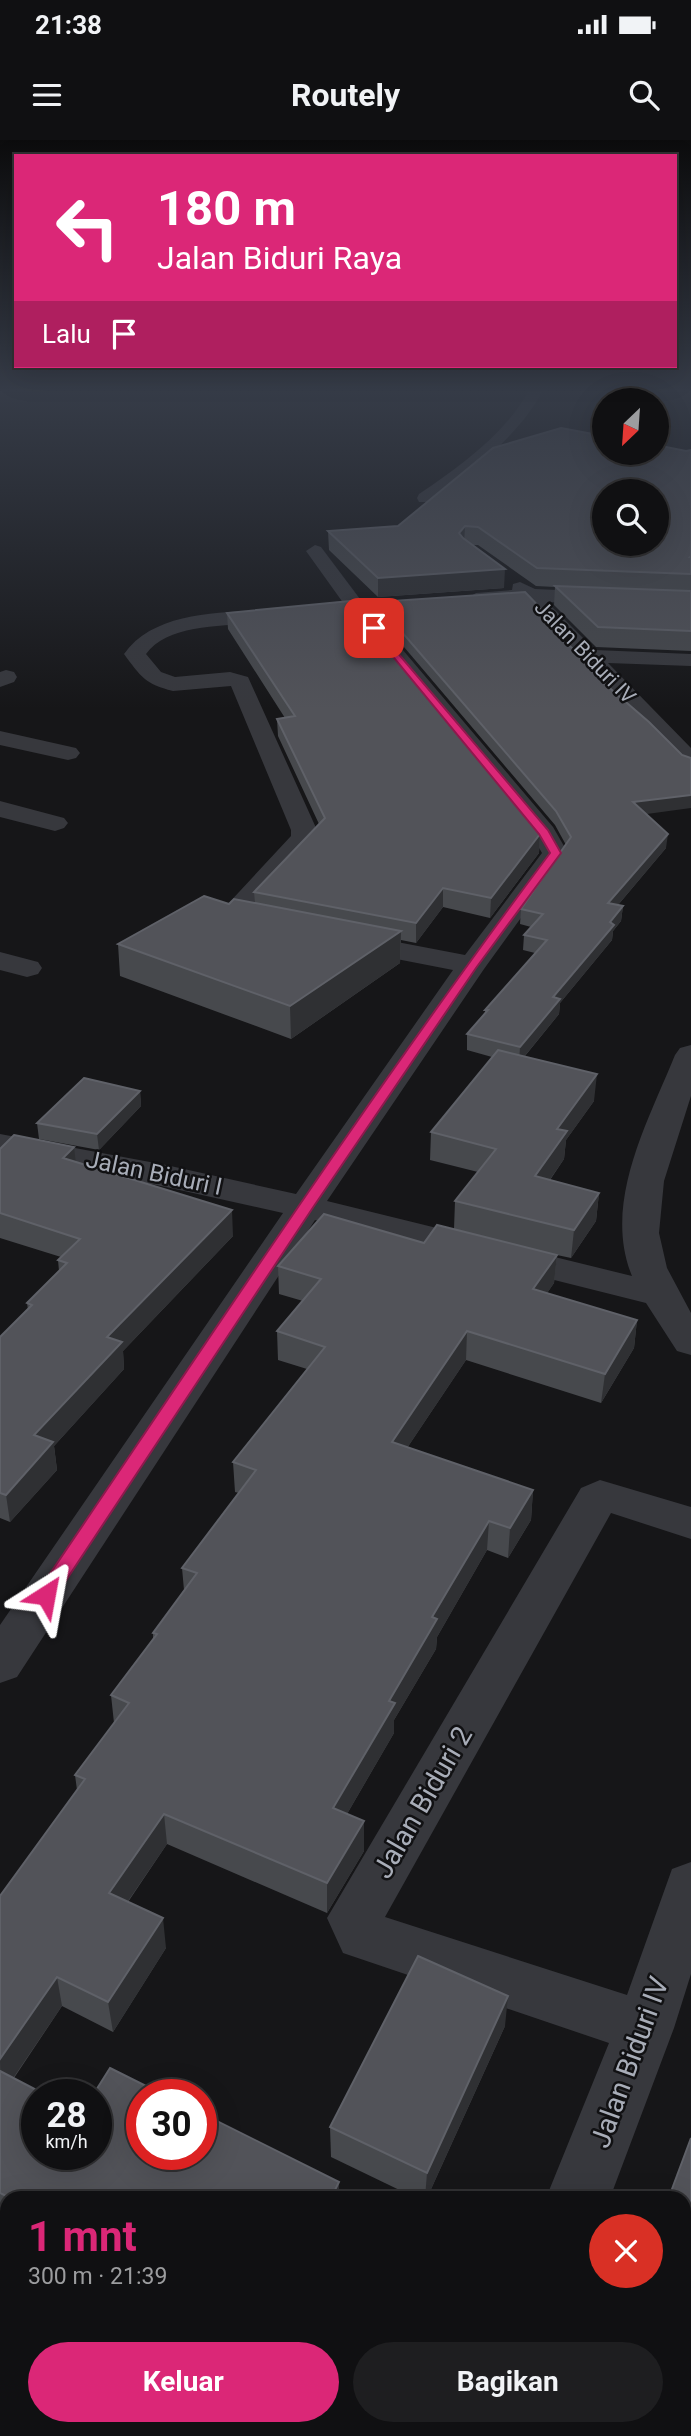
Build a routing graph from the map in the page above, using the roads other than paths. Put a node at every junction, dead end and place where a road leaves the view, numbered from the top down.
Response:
1 (429, 495) edge
2 (425, 498) dead end
3 (315, 551) dead end
4 (500, 573) edge
5 (530, 595) junction
6 (450, 601) edge
7 (691, 602) edge
8 (302, 613) edge
9 (588, 656) junction
10 (691, 660) edge
11 (0, 738) edge
12 (68, 754) dead end
13 (691, 762) edge
14 (0, 809) edge
15 (55, 823) dead end
16 (295, 931) edge
17 (322, 936) edge
18 (472, 965) junction
19 (691, 1055) edge
20 (0, 1144) edge
21 (306, 1206) junction
22 (660, 1295) junction
23 (691, 1342) edge
24 (691, 1523) edge
25 (0, 1664) edge
26 (691, 1886) edge
27 (645, 2028) junction
28 (581, 2191) edge

1 - 2 street
3 - 18 street
4 - 5 street, Jalan Biduri IV
5 - 6 street
5 - 7 street
5 - 9 street, Jalan Biduri IV
8 - 16 street
9 - 10 street
9 - 13 street, Jalan Biduri IV
11 - 12 street
14 - 15 street
17 - 18 street
18 - 21 street
19 - 22 street
20 - 21 street, Jalan Biduri I
21 - 22 street, Jalan Biduri I
21 - 25 street
22 - 23 street
24 - 27 street, Jalan Biduri 2
26 - 27 street, Jalan Biduri IV
27 - 28 street, Jalan Biduri IV

